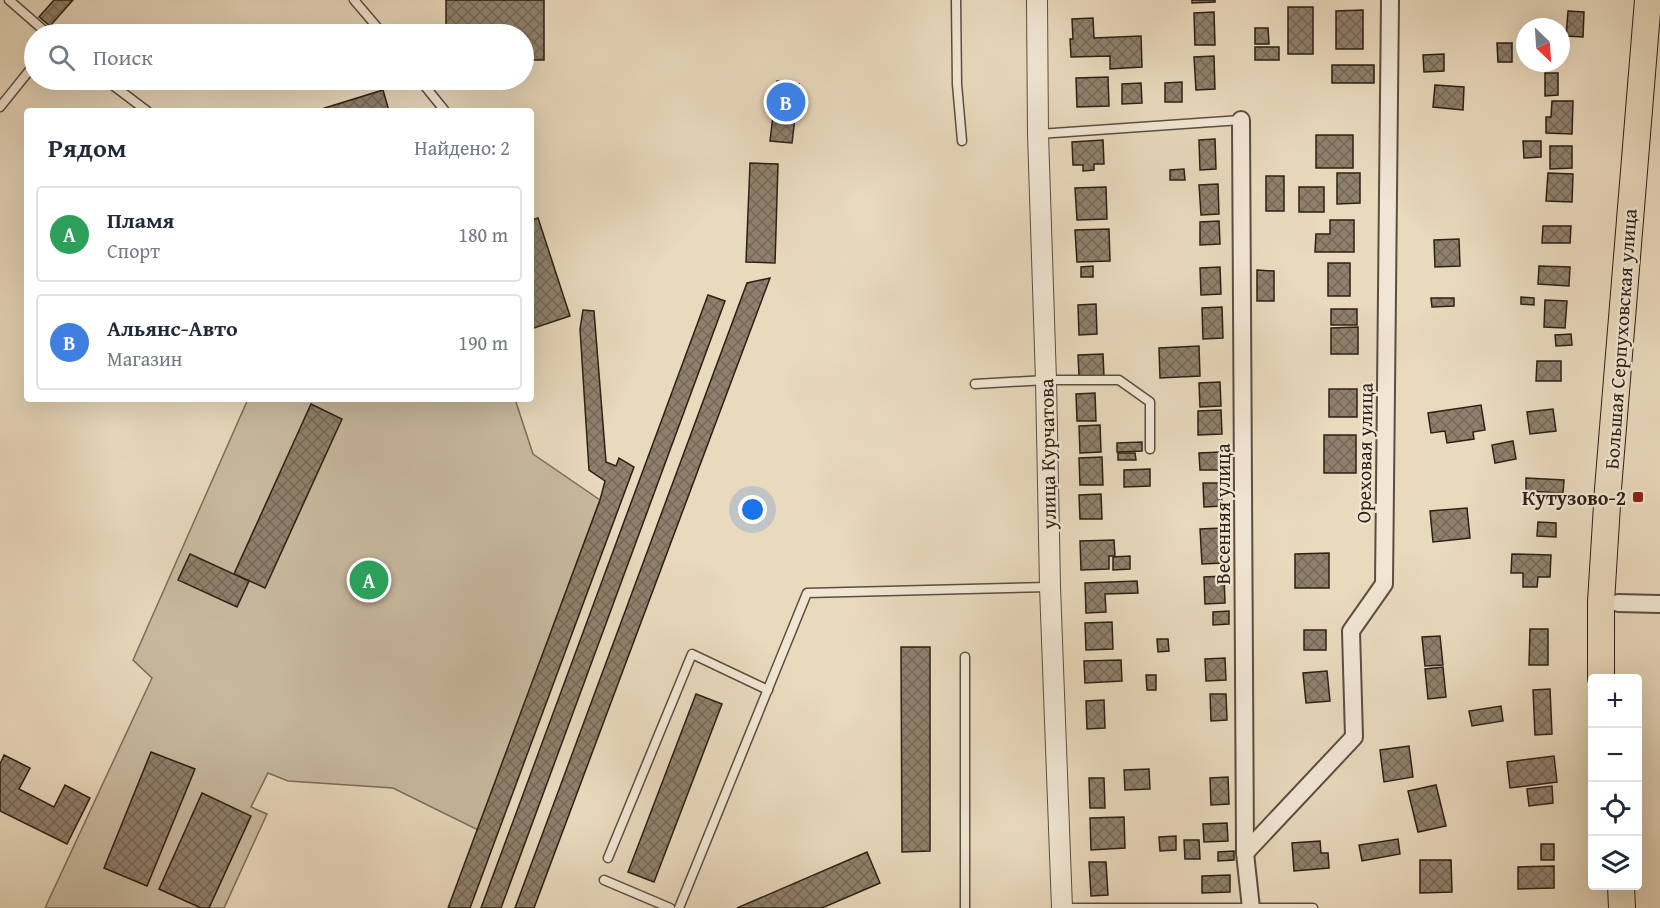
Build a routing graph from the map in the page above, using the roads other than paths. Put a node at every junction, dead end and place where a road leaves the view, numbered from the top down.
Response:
1 (9, 0) edge
2 (354, 0) edge
3 (956, 0) edge
4 (1037, 0) edge
5 (1390, 0) edge
6 (1648, 0) edge
7 (37, 24) edge
8 (374, 24) edge
9 (1660, 47) edge
10 (24, 77) edge
11 (119, 90) edge
12 (428, 90) edge
13 (0, 107) edge
14 (143, 108) edge
15 (442, 108) edge
16 (1241, 120) joint
17 (1038, 134) junction
18 (962, 141) dead end
19 (1046, 380) junction
20 (975, 384) dead end
21 (1150, 449) dead end
22 (1050, 587) junction
23 (1618, 603) junction
24 (1660, 604) edge
25 (965, 657) dead end
26 (1601, 674) edge
27 (1617, 674) edge
28 (768, 690) junction
29 (1245, 853) junction
30 (608, 858) dead end
31 (604, 880) dead end
32 (1605, 890) edge
33 (1621, 890) edge
34 (1251, 907) edge
35 (670, 908) edge
36 (679, 908) edge
37 (965, 908) edge
38 (1064, 908) edge
39 (1313, 908) edge
40 (1606, 908) edge
41 (1622, 908) edge

1 - 7 lane
2 - 8 lane
3 - 18 lane
4 - 17 street, улица Курчатова
5 - 29 street, Ореховая улица
6 - 26 main road, Большая Серпуховская улица
9 - 23 main road, Большая Серпуховская улица
10 - 13 lane
11 - 14 lane
12 - 15 lane
16 - 17 lane
16 - 29 street, Весенняя улица
17 - 19 street, улица Курчатова
19 - 20 lane
19 - 21 lane
19 - 22 street, улица Курчатова
22 - 28 lane
22 - 38 street, улица Курчатова
23 - 24 street
23 - 27 main road, Большая Серпуховская улица
25 - 37 lane
28 - 30 lane
28 - 36 lane
29 - 34 street, Весенняя улица
31 - 35 lane
32 - 40 main road
33 - 41 main road
34 - 38 lane
34 - 39 lane

